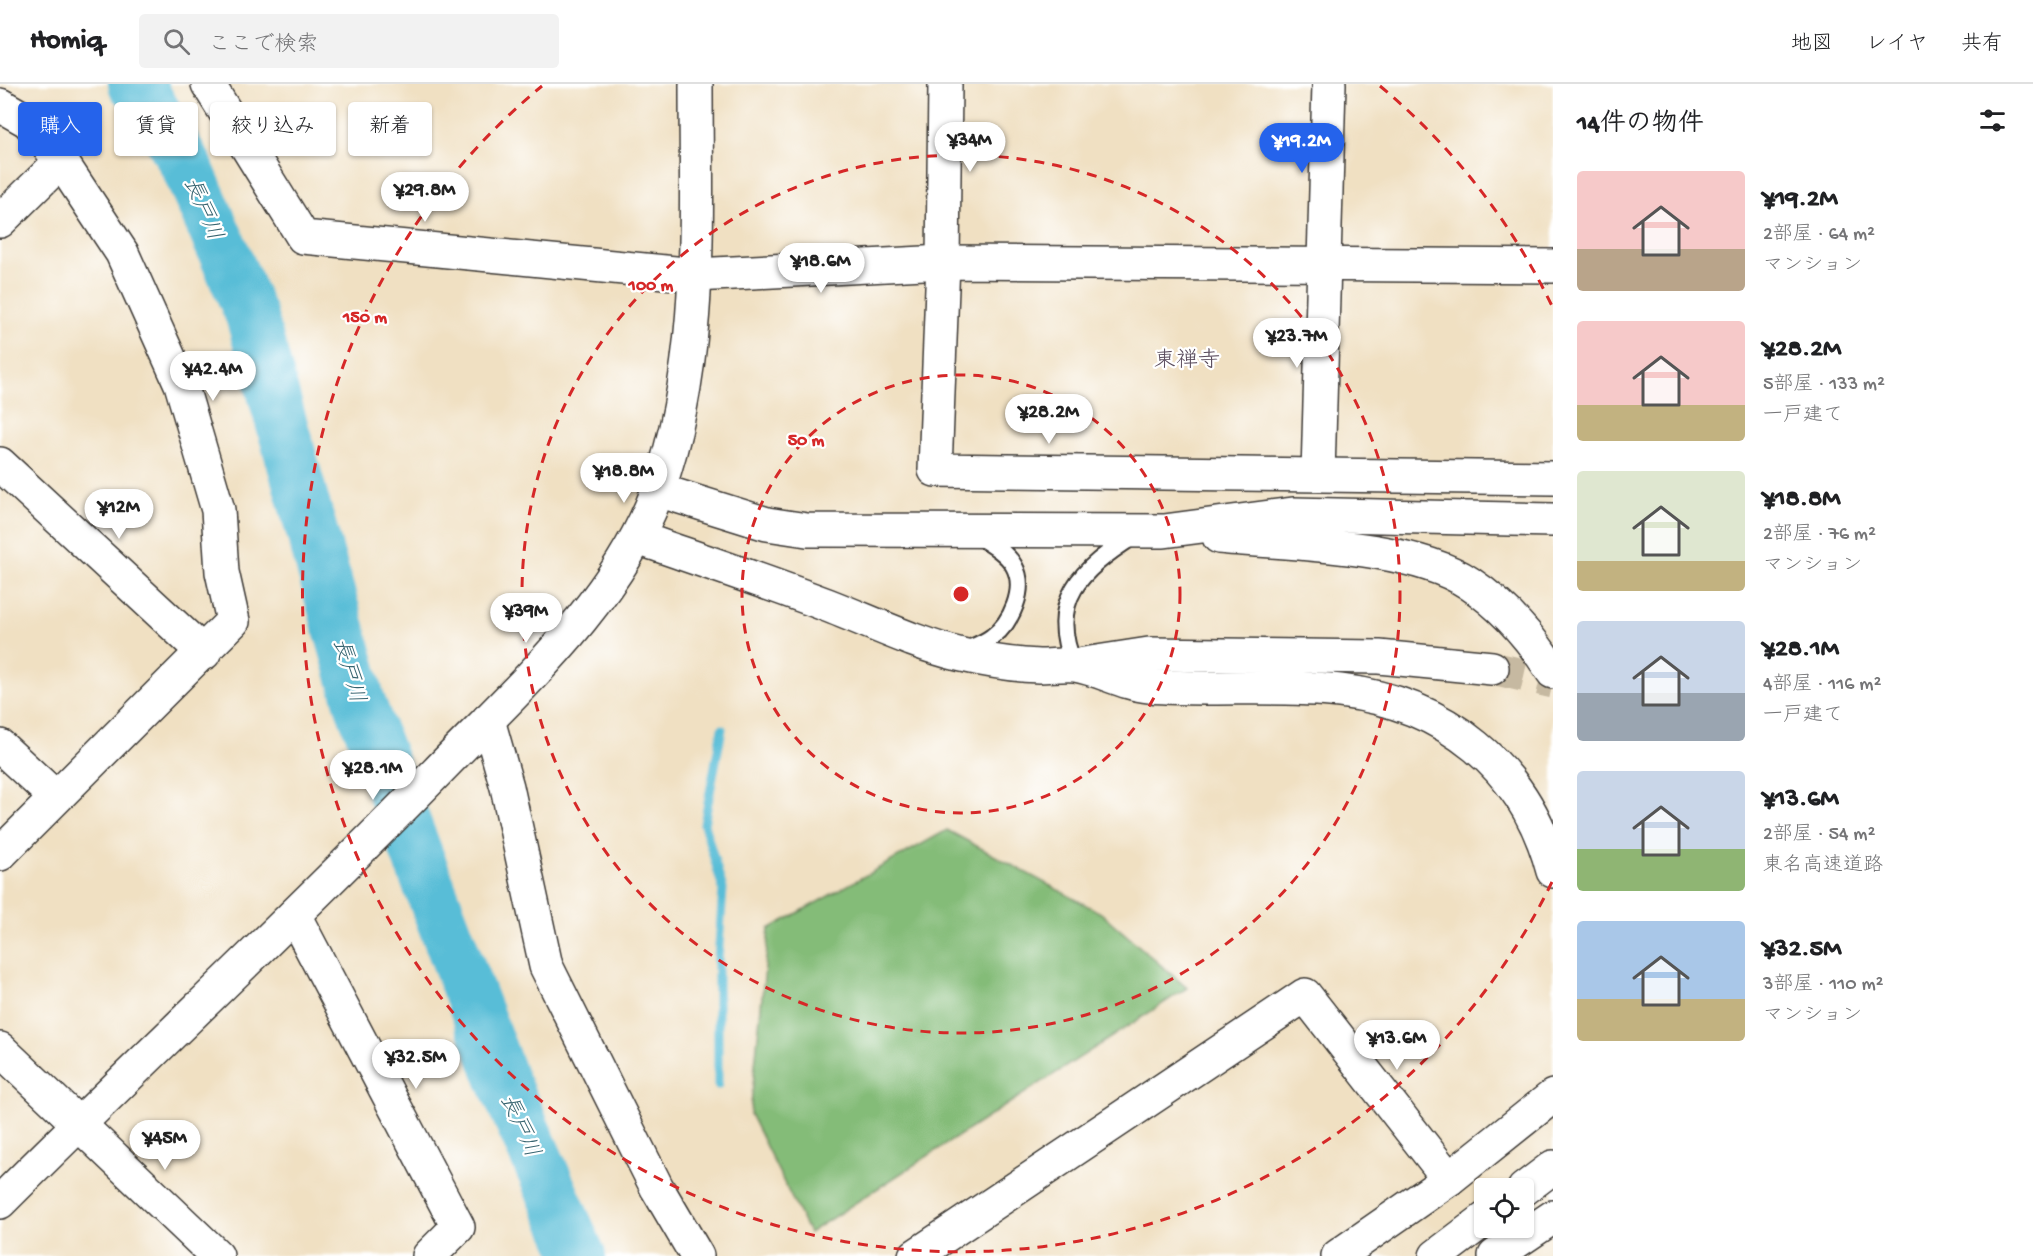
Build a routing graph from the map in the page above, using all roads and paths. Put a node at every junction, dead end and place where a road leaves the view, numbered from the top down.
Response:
1 (208, 84) edge
2 (696, 84) edge
3 (945, 84) edge
4 (1329, 84) edge
5 (0, 105) edge
6 (61, 161) junction
7 (0, 221) edge
8 (944, 262) junction
9 (1326, 265) junction
10 (1553, 266) edge
11 (696, 275) junction
12 (0, 464) edge
13 (1318, 474) junction
14 (1553, 478) edge
15 (658, 490) junction
16 (1553, 520) edge
17 (968, 529) junction
18 (1152, 531) junction
19 (638, 538) junction
20 (204, 653) junction
21 (958, 654) junction
22 (1074, 665) junction
23 (1492, 668) tunnel mouth
24 (1553, 672) edge
25 (488, 720) junction
26 (0, 746) edge
27 (55, 797) junction
28 (0, 855) edge
29 (1553, 871) edge
30 (294, 915) junction
31 (0, 1049) edge
32 (1553, 1096) edge
33 (79, 1123) junction
34 (1553, 1167) edge
35 (1449, 1179) junction
36 (1534, 1181) edge
37 (0, 1202) edge
38 (1553, 1217) edge
39 (1474, 1227) edge
40 (215, 1256) edge
41 (429, 1256) edge
42 (697, 1256) edge
43 (915, 1256) edge
44 (1338, 1256) edge
45 (1436, 1256) edge
46 (1495, 1256) edge

1 - 11 main road
2 - 11 main road
3 - 8 main road
4 - 9 main road
5 - 6 main road
6 - 7 main road
6 - 20 main road
8 - 9 main road
8 - 11 main road
8 - 13 main road
9 - 10 main road
9 - 13 main road
11 - 15 main road
12 - 20 main road
13 - 14 main road
15 - 17 main road
15 - 19 main road
16 - 18 main road
17 - 18 main road
17 - 21 lane
18 - 22 lane
18 - 24 main road
19 - 21 main road
19 - 25 main road
20 - 27 main road
21 - 22 main road
22 - 23 main road
22 - 29 main road
25 - 30 main road
25 - 42 main road
26 - 27 main road
27 - 28 main road
30 - 33 main road
30 - 41 main road
31 - 33 main road
32 - 35 main road
33 - 37 main road
33 - 40 main road
34 - 36 main road
35 - 43 main road
35 - 44 main road
38 - 46 main road
39 - 45 main road

